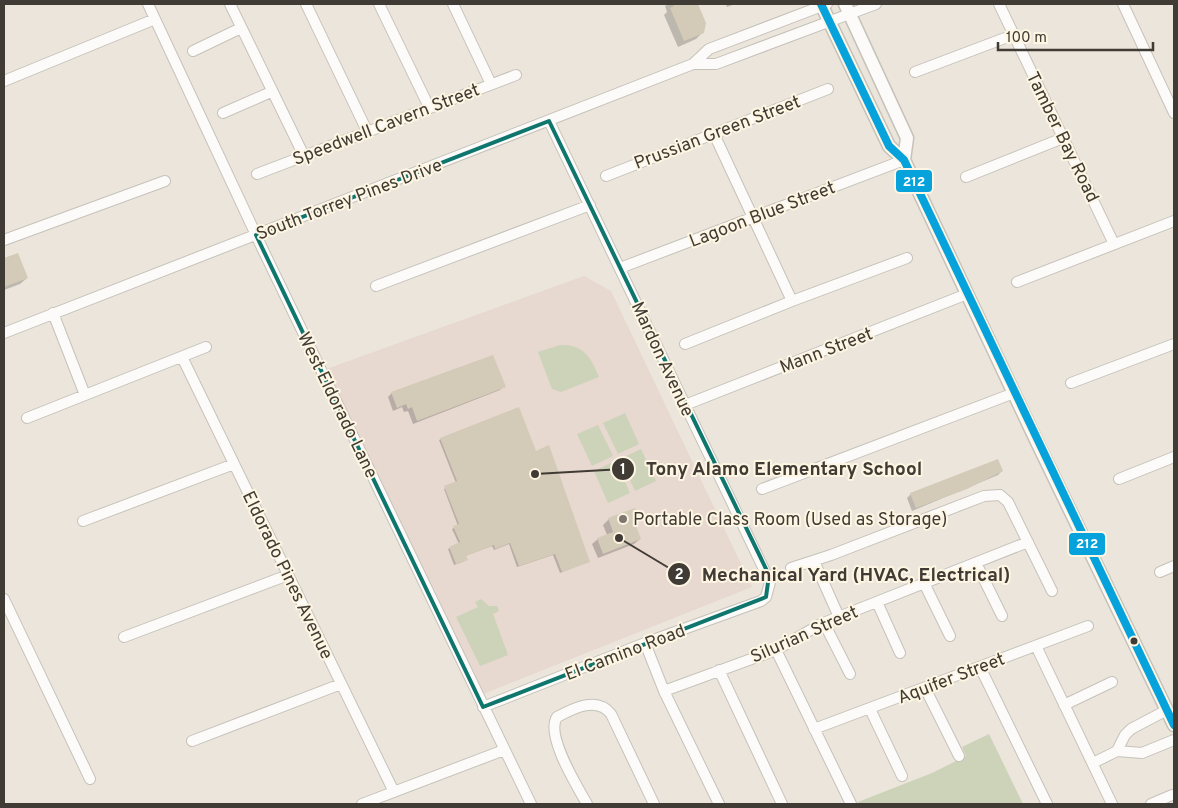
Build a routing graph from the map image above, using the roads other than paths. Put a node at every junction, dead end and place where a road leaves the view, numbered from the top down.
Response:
1 (148, 4) edge
2 (230, 4) edge
3 (306, 4) edge
4 (379, 4) edge
5 (453, 4) edge
6 (824, 4) edge
7 (876, 4) edge
8 (999, 4) edge
9 (1123, 4) edge
10 (847, 9) edge
11 (155, 19) junction
12 (829, 20) junction
13 (241, 28) junction
14 (1013, 35) junction
15 (193, 51) dead end
16 (693, 64) junction
17 (915, 72) dead end
18 (516, 75) dead end
19 (4, 81) edge
20 (491, 84) junction
21 (828, 89) dead end
22 (271, 92) junction
23 (429, 107) junction
24 (224, 112) dead end
25 (1174, 113) edge
26 (549, 121) junction
27 (367, 131) junction
28 (714, 134) junction
29 (1063, 138) junction
30 (304, 156) junction
31 (904, 160) junction
32 (257, 174) dead end
33 (606, 176) dead end
34 (966, 177) dead end
35 (166, 180) dead end
36 (590, 204) junction
37 (754, 218) junction
38 (1174, 221) edge
39 (256, 235) junction
40 (4, 240) edge
41 (1114, 244) junction
42 (907, 258) dead end
43 (620, 268) junction
44 (1017, 282) dead end
45 (376, 286) dead end
46 (967, 294) junction
47 (792, 301) junction
48 (53, 314) junction
49 (4, 333) edge
50 (685, 344) dead end
51 (1174, 344) edge
52 (206, 348) dead end
53 (182, 357) junction
54 (1072, 383) dead end
55 (1014, 393) junction
56 (86, 395) junction
57 (685, 405) junction
58 (27, 418) dead end
59 (1174, 457) edge
60 (234, 464) junction
61 (1118, 479) dead end
62 (762, 489) dead end
63 (83, 521) dead end
64 (1028, 542) junction
65 (814, 560) junction
66 (976, 563) junction
67 (1174, 566) edge
68 (790, 568) dead end
69 (1160, 572) dead end
70 (288, 574) junction
71 (924, 583) junction
72 (1052, 591) dead end
73 (766, 596) joint
74 (4, 599) edge
75 (877, 602) junction
76 (1002, 616) dead end
77 (839, 617) junction
78 (824, 623) junction
79 (1088, 626) dead end
80 (124, 636) dead end
81 (950, 636) dead end
82 (645, 643) junction
83 (1036, 646) junction
84 (776, 650) junction
85 (900, 653) dead end
86 (980, 667) junction
87 (719, 670) junction
88 (850, 674) dead end
89 (1112, 682) dead end
90 (341, 684) junction
91 (926, 688) junction
92 (664, 691) junction
93 (1064, 705) junction
94 (483, 707) junction
95 (870, 708) junction
96 (1167, 710) junction
97 (1174, 725) edge
98 (814, 730) junction
99 (1174, 740) edge
100 (192, 741) dead end
101 (504, 750) junction
102 (1117, 751) junction
103 (959, 756) dead end
104 (1092, 764) junction
105 (902, 776) dead end
106 (90, 779) dead end
107 (394, 792) junction
108 (1172, 795) dead end
109 (362, 804) edge
110 (531, 804) edge
111 (586, 804) edge
112 (654, 804) edge
113 (719, 804) edge
114 (782, 804) edge
115 (851, 804) edge
116 (1047, 804) edge
117 (1112, 804) edge
118 (1151, 804) edge

1 - 11 street, West Eldorado Lane
2 - 13 street
3 - 27 street
4 - 23 street
5 - 20 street
6 - 12 main road
6 - 16 street, South Torrey Pines Drive
7 - 10 street, South Torrey Pines Drive
8 - 14 street, Tamber Bay Road
9 - 25 street
10 - 12 street, South Torrey Pines Drive
10 - 31 main road
11 - 19 street
11 - 39 street, West Eldorado Lane
12 - 16 street, South Torrey Pines Drive
12 - 31 main road
13 - 15 street
13 - 22 street
14 - 17 street
14 - 29 street, Tamber Bay Road
16 - 26 street, South Torrey Pines Drive
18 - 20 street, Speedwell Cavern Street
20 - 23 street, Speedwell Cavern Street
21 - 28 street, Prussian Green Street
22 - 24 street
22 - 30 street
23 - 27 street, Speedwell Cavern Street
26 - 36 street, Mardon Avenue
26 - 39 street, South Torrey Pines Drive
27 - 30 street, Speedwell Cavern Street
28 - 33 street, Prussian Green Street
28 - 37 street
29 - 34 street
29 - 41 street, Tamber Bay Road
30 - 32 street, Speedwell Cavern Street
31 - 37 street, Lagoon Blue Street
31 - 46 main road
35 - 40 street
36 - 43 street, Mardon Avenue
36 - 45 street
37 - 43 street, Lagoon Blue Street
37 - 47 street
38 - 41 street
39 - 48 street, South Torrey Pines Drive
39 - 94 street, West Eldorado Lane
41 - 44 street
42 - 47 street
43 - 57 street, Mardon Avenue
46 - 55 main road
46 - 57 street, Mann Street
47 - 50 street
48 - 49 street, South Torrey Pines Drive
48 - 56 street
51 - 54 street
52 - 53 street
53 - 56 street
53 - 60 street, Eldorado Pines Avenue
55 - 62 street
55 - 96 main road
56 - 58 street
57 - 73 street, Mardon Avenue
59 - 61 street
60 - 63 street
60 - 70 street, Eldorado Pines Avenue
64 - 65 street
64 - 66 street, Silurian Street
64 - 72 street
65 - 68 street
65 - 77 street
66 - 71 street, Silurian Street
66 - 76 street
67 - 69 street
70 - 80 street
70 - 90 street, Eldorado Pines Avenue
71 - 75 street, Silurian Street
71 - 81 street
73 - 82 street, El Camino Road
74 - 106 street
75 - 77 street, Silurian Street
75 - 85 street
77 - 78 street, Silurian Street
78 - 84 street, Silurian Street
78 - 88 street
79 - 83 street, Aquifer Street
82 - 92 street
82 - 94 street, El Camino Road
83 - 86 street, Aquifer Street
83 - 93 street
84 - 87 street, Silurian Street
84 - 98 street
86 - 91 street, Aquifer Street
86 - 116 street
87 - 92 street, Silurian Street
87 - 114 street
89 - 93 street
90 - 100 street
90 - 107 street, Eldorado Pines Avenue
91 - 95 street, Aquifer Street
91 - 103 street
92 - 113 street
93 - 104 street
94 - 101 street, West Eldorado Lane
95 - 98 street, Aquifer Street
95 - 105 street
96 - 97 main road
96 - 102 street
98 - 115 street
99 - 102 street
101 - 107 street
101 - 110 street, West Eldorado Lane
102 - 104 street
104 - 117 street
107 - 109 street
108 - 118 street
111 - 112 street

